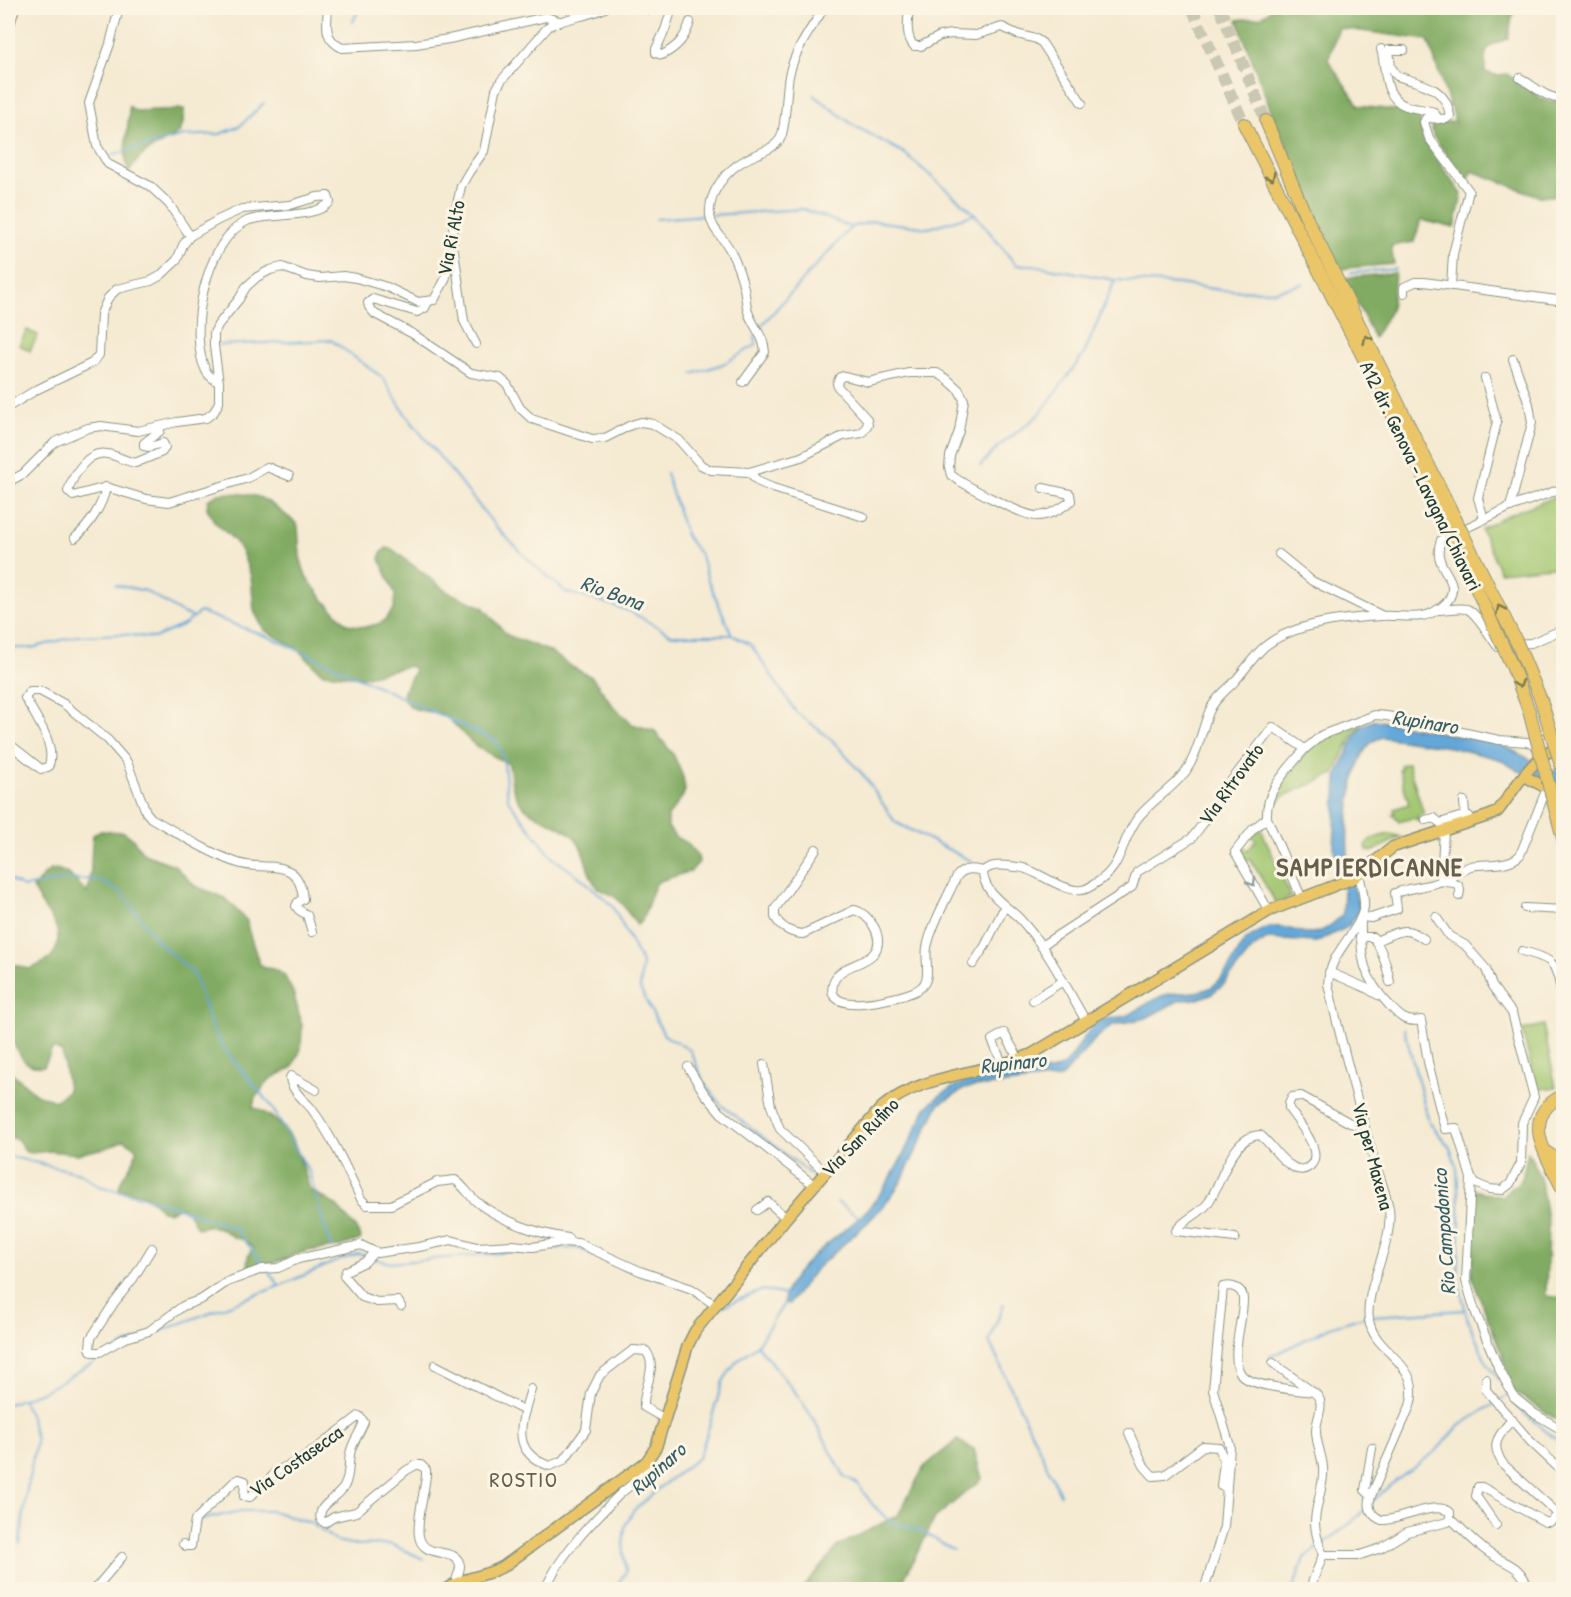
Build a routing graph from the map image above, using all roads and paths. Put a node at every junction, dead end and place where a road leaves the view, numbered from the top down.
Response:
1 (15, 8) edge
2 (119, 8) edge
3 (328, 8) edge
4 (605, 8) edge
5 (646, 8) edge
6 (655, 8) edge
7 (672, 8) edge
8 (824, 8) edge
9 (909, 8) edge
10 (559, 21) junction
11 (690, 22) dead end
12 (8, 32) edge
13 (1381, 49) dead end
14 (1404, 50) dead end
15 (1520, 78) dead end
16 (1563, 98) edge
17 (1082, 103) dead end
18 (1438, 119) junction
19 (1266, 121) tunnel mouth
20 (1244, 124) tunnel mouth
21 (190, 236) junction
22 (452, 241) junction
23 (1451, 286) junction
24 (1404, 293) dead end
25 (1563, 301) edge
26 (428, 302) junction
27 (476, 344) dead end
28 (1513, 359) dead end
29 (1485, 378) dead end
30 (743, 382) dead end
31 (219, 383) junction
32 (8, 407) edge
33 (160, 427) junction
34 (749, 472) junction
35 (289, 476) dead end
36 (8, 482) edge
37 (106, 488) junction
38 (1435, 488) junction
39 (1563, 488) edge
40 (1043, 489) dead end
41 (1510, 507) junction
42 (864, 516) dead end
43 (1484, 519) junction
44 (75, 538) dead end
45 (1279, 554) dead end
46 (1437, 609) junction
47 (1383, 616) junction
48 (1563, 629) edge
49 (8, 743) edge
50 (1563, 743) edge
51 (1305, 748) junction
52 (1547, 751) junction
53 (1563, 775) edge
54 (1524, 776) junction
55 (1547, 788) junction
56 (1563, 794) edge
57 (1464, 801) dead end
58 (1267, 818) junction
59 (1426, 820) dead end
60 (1444, 830) junction
61 (1563, 842) edge
62 (816, 849) dead end
63 (983, 871) junction
64 (1356, 876) junction
65 (1442, 881) junction
66 (1459, 896) dead end
67 (1302, 899) junction
68 (1005, 906) junction
69 (1525, 908) dead end
70 (1563, 910) edge
71 (1269, 911) junction
72 (1360, 917) junction
73 (1436, 917) dead end
74 (312, 932) dead end
75 (1360, 937) junction
76 (1424, 939) dead end
77 (1376, 941) junction
78 (1041, 946) junction
79 (1522, 951) dead end
80 (973, 964) dead end
81 (1329, 972) junction
82 (1063, 981) junction
83 (1390, 982) dead end
84 (1381, 997) junction
85 (1033, 1000) dead end
86 (1563, 1011) edge
87 (1086, 1021) junction
88 (1019, 1059) junction
89 (764, 1065) dead end
90 (1003, 1065) junction
91 (688, 1067) dead end
92 (316, 1090) dead end
93 (1563, 1095) edge
94 (1364, 1122) junction
95 (1545, 1152) junction
96 (1563, 1164) edge
97 (825, 1172) junction
98 (1471, 1178) junction
99 (814, 1185) junction
100 (1563, 1192) edge
101 (757, 1210) dead end
102 (786, 1218) junction
103 (1235, 1238) dead end
104 (578, 1243) junction
105 (152, 1248) dead end
106 (375, 1251) junction
107 (715, 1305) junction
108 (401, 1306) dead end
109 (1273, 1363) dead end
110 (435, 1365) dead end
111 (1486, 1379) dead end
112 (531, 1389) dead end
113 (1312, 1392) junction
114 (525, 1411) junction
115 (665, 1419) junction
116 (1512, 1419) junction
117 (1563, 1431) edge
118 (1129, 1434) dead end
119 (1372, 1448) dead end
120 (646, 1462) junction
121 (1563, 1473) edge
122 (1227, 1488) junction
123 (1371, 1496) junction
124 (1450, 1518) junction
125 (1496, 1525) dead end
126 (183, 1544) dead end
127 (1323, 1555) junction
128 (122, 1557) dead end
129 (455, 1584) junction
130 (94, 1590) edge
131 (445, 1590) edge
132 (545, 1590) edge
133 (1040, 1590) edge
134 (1066, 1590) edge
135 (1204, 1590) edge
136 (1312, 1590) edge
137 (1529, 1590) edge

1 - 12 street
2 - 21 street
3 - 10 street
4 - 10 street, Via Ri Alto
5 - 6 street
7 - 11 street
8 - 30 street
9 - 17 street
10 - 22 street, Via Ri Alto
13 - 18 street
14 - 18 street
15 - 16 street
18 - 23 street
38 -> 19 highway
20 -> 38 highway, A12 dir. Genova - Lavagna/Chiavari
21 - 31 street
21 - 32 street
22 - 26 street, Via Ri Alto
22 - 27 street
23 - 24 street
23 - 25 street
26 - 31 street
26 - 34 street
28 - 41 street
29 - 43 street
31 - 33 street
33 - 36 street
33 - 37 street
34 - 40 street
34 - 42 street
35 - 37 street
37 - 44 street
53 -> 38 highway, bridge
38 -> 61 highway, A12 dir. Genova - Lavagna/Chiavari, bridge
39 - 41 street
41 - 43 street
43 - 46 street
45 - 47 street
46 - 47 street
46 - 48 street
47 - 63 street
49 - 74 street
50 - 52 main road, Via San Rufino
51 - 52 street
51 - 58 street
51 - 78 street, Via Ritrovato
52 - 54 main road, Via San Rufino
54 - 55 main road
54 - 60 main road, Via San Rufino
55 - 56 main road
55 - 65 street
57 - 59 street
58 - 67 street
58 -> 71 street
60 - 64 main road, Via San Rufino
60 - 65 street
62 - 63 street
63 - 68 street
64 - 67 main road, Via San Rufino
64 - 72 street
65 - 66 street
65 - 72 street
67 - 71 main road, Via San Rufino
68 - 78 street
68 - 80 street
69 - 70 street
71 - 87 main road, Via San Rufino
72 - 75 street
72 - 81 street
73 - 98 street
75 - 77 street
75 - 84 street
76 - 77 street
77 - 83 street
78 - 82 street
79 - 86 street
81 - 84 street
81 - 94 street, Via per Maxena
82 - 85 street
82 - 87 street
84 - 98 street
87 - 88 main road, Via San Rufino
88 - 90 main road, Via San Rufino
88 - 90 street
89 - 97 street
90 - 97 main road, Via San Rufino
91 - 99 street
92 - 104 street
93 - 95 highway
94 - 103 street
94 - 123 street, Via per Maxena
95 - 96 highway
95 - 100 highway
97 - 99 main road, Via San Rufino
98 - 117 street
99 - 102 main road, Via San Rufino
101 - 102 street
102 - 107 main road, Via San Rufino
104 - 106 street
104 - 107 street
105 - 106 street
106 - 108 street
107 - 115 main road, Via San Rufino
109 - 113 street
110 - 114 street
111 - 116 street
112 - 114 street
113 - 122 street
113 - 127 street
114 - 115 street
115 - 120 main road, Via San Rufino
116 - 121 street
116 - 125 street
118 - 122 street
119 - 123 street
120 - 129 main road
120 - 132 street
122 - 135 street
123 - 124 street
124 - 127 street
124 - 137 street
126 - 129 street, Via Costasecca
127 - 136 street
128 - 130 street
129 - 131 main road
133 - 134 street

